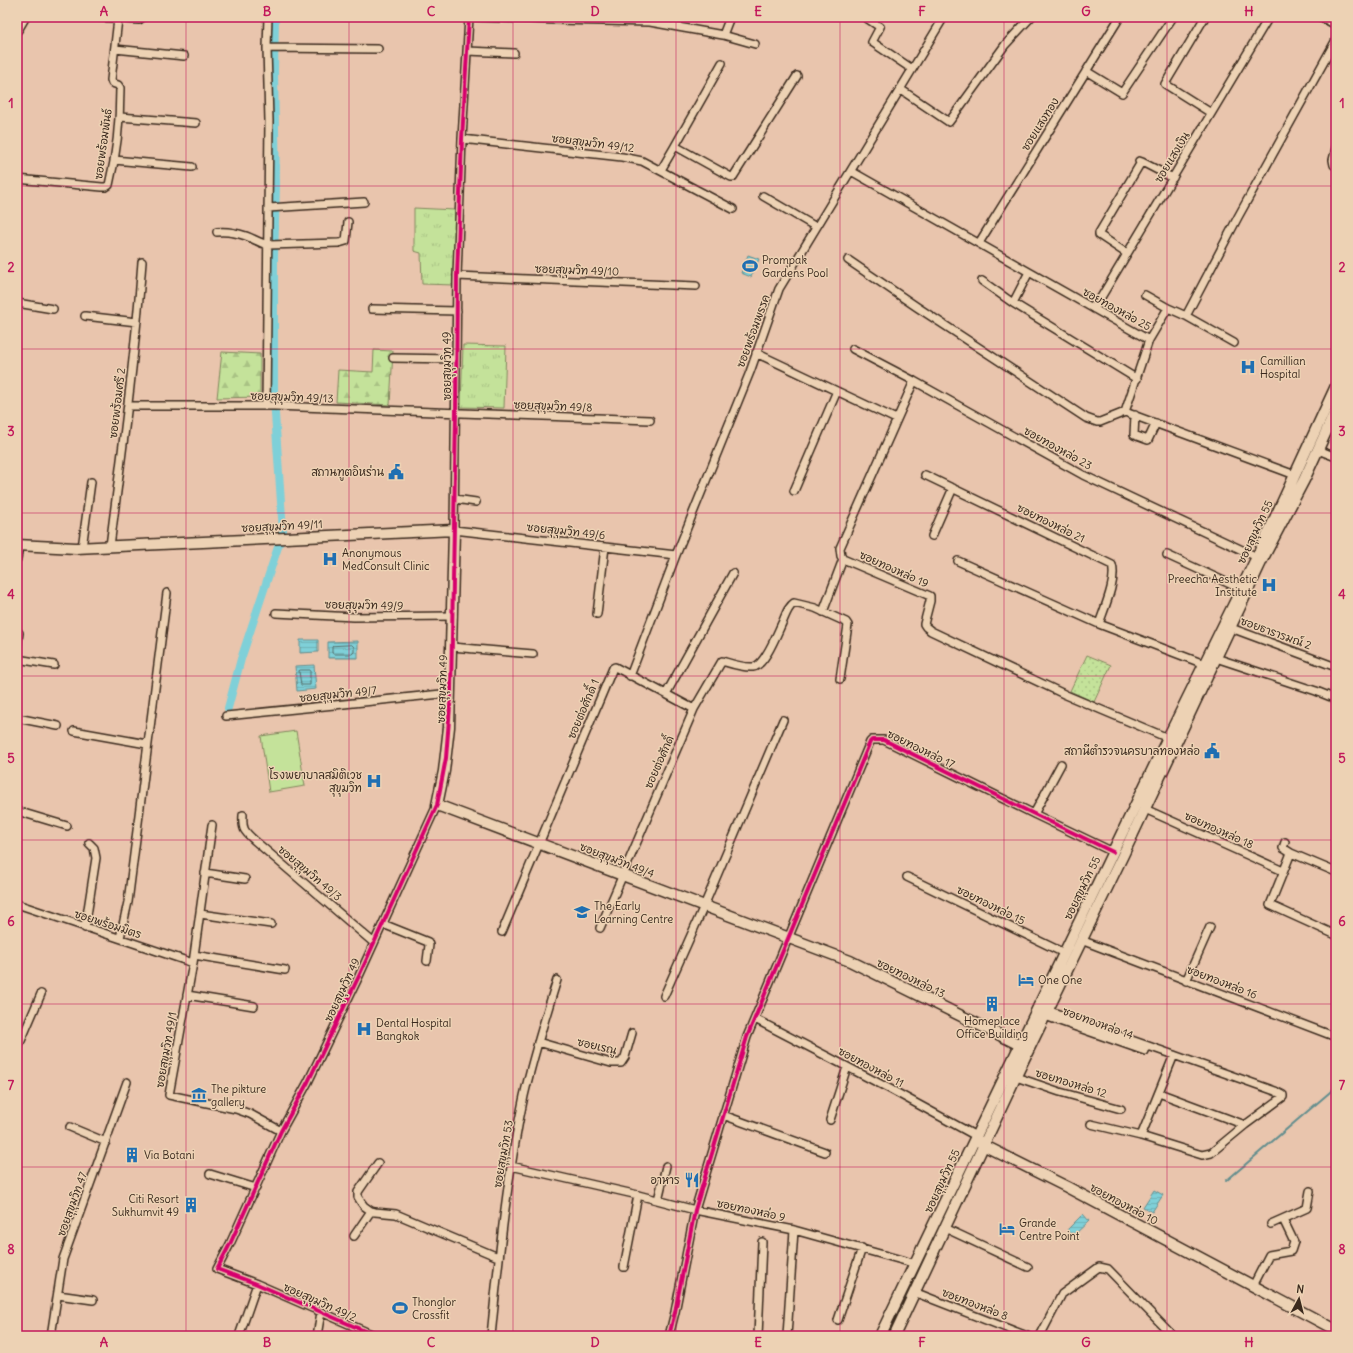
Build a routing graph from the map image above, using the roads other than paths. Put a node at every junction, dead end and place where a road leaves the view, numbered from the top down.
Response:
1 (24, 17) edge
2 (98, 17) edge
3 (143, 17) edge
4 (268, 17) edge
5 (469, 17) edge
6 (475, 17) edge
7 (730, 17) edge
8 (865, 17) edge
9 (944, 17) edge
10 (1031, 17) edge
11 (1120, 17) edge
12 (1173, 17) edge
13 (1205, 17) edge
14 (1269, 17) edge
15 (1321, 17) edge
16 (118, 19) junction
17 (556, 19) edge
18 (632, 19) edge
19 (651, 19) edge
20 (1336, 25) edge
21 (17, 29) edge
22 (723, 35) junction
23 (1336, 40) edge
24 (755, 44) dead end
25 (267, 48) junction
26 (115, 49) junction
27 (378, 49) dead end
28 (467, 51) junction
29 (514, 53) dead end
30 (184, 56) dead end
31 (722, 63) dead end
32 (912, 69) junction
33 (1086, 71) junction
34 (797, 76) dead end
35 (900, 89) junction
36 (1210, 113) junction
37 (120, 117) junction
38 (196, 123) dead end
39 (462, 139) junction
40 (674, 146) junction
41 (1336, 148) edge
42 (114, 160) junction
43 (1336, 166) edge
44 (192, 167) dead end
45 (661, 170) junction
46 (851, 171) junction
47 (1173, 178) junction
48 (17, 180) edge
49 (763, 196) dead end
50 (364, 202) dead end
51 (268, 208) junction
52 (733, 209) dead end
53 (348, 222) dead end
54 (816, 227) junction
55 (217, 232) dead end
56 (979, 243) junction
57 (268, 245) junction
58 (1126, 253) junction
59 (848, 260) dead end
60 (142, 262) dead end
61 (1029, 272) junction
62 (457, 276) junction
63 (982, 281) dead end
64 (696, 286) dead end
65 (1145, 295) dead end
66 (17, 303) edge
67 (1013, 303) junction
68 (1168, 308) junction
69 (53, 309) dead end
70 (372, 309) dead end
71 (1094, 309) junction
72 (457, 312) junction
73 (86, 316) dead end
74 (1186, 316) junction
75 (137, 322) junction
76 (1150, 340) junction
77 (1234, 344) dead end
78 (853, 349) dead end
79 (756, 353) junction
80 (393, 358) dead end
81 (456, 359) junction
82 (1137, 379) junction
83 (914, 381) junction
84 (1335, 390) edge
85 (837, 391) junction
86 (128, 406) junction
87 (266, 406) junction
88 (1336, 410) edge
89 (1125, 412) junction
90 (456, 413) junction
91 (1135, 416) junction
92 (896, 419) junction
93 (650, 420) dead end
94 (1156, 424) junction
95 (1318, 450) junction
96 (1336, 457) edge
97 (925, 475) dead end
98 (1299, 478) junction
99 (91, 482) dead end
100 (952, 488) junction
101 (794, 492) dead end
102 (455, 499) junction
103 (476, 502) dead end
104 (454, 530) junction
105 (932, 536) dead end
106 (18, 545) edge
107 (110, 546) junction
108 (605, 547) junction
109 (82, 548) junction
110 (676, 554) junction
111 (1167, 555) dead end
112 (1260, 558) junction
113 (17, 559) edge
114 (844, 559) junction
115 (958, 561) dead end
116 (733, 572) dead end
117 (1241, 588) junction
118 (167, 593) dead end
119 (823, 612) junction
120 (276, 613) dead end
121 (597, 614) dead end
122 (453, 616) junction
123 (1099, 624) junction
124 (1227, 627) junction
125 (19, 633) dead end
126 (17, 646) edge
127 (452, 647) junction
128 (532, 654) dead end
129 (17, 659) edge
130 (1211, 663) junction
131 (54, 665) dead end
132 (1336, 667) edge
133 (630, 676) junction
134 (840, 679) dead end
135 (451, 693) junction
136 (666, 694) junction
137 (1336, 699) edge
138 (694, 709) junction
139 (226, 716) dead end
140 (17, 718) edge
141 (783, 720) dead end
142 (58, 726) dead end
143 (74, 731) dead end
144 (1172, 740) junction
145 (147, 744) junction
146 (1061, 764) dead end
147 (437, 805) junction
148 (1140, 806) junction
149 (17, 812) edge
150 (1034, 814) junction
151 (243, 815) dead end
152 (212, 825) dead end
153 (67, 826) dead end
154 (1284, 842) dead end
155 (89, 844) dead end
156 (539, 844) junction
157 (1113, 852) junction
158 (1291, 853) junction
159 (1123, 855) junction
160 (1283, 871) junction
161 (1336, 872) edge
162 (205, 873) junction
163 (622, 875) junction
164 (907, 877) dead end
165 (245, 879) dead end
166 (17, 904) edge
167 (704, 906) junction
168 (200, 914) junction
169 (271, 924) dead end
170 (383, 924) junction
171 (1210, 927) dead end
172 (85, 928) junction
173 (600, 928) dead end
174 (502, 932) dead end
175 (1336, 935) edge
176 (120, 938) junction
177 (788, 938) junction
178 (1077, 938) junction
179 (374, 943) junction
180 (194, 955) junction
181 (1069, 955) junction
182 (427, 961) dead end
183 (193, 963) junction
184 (285, 970) dead end
185 (557, 980) dead end
186 (1186, 981) junction
187 (41, 994) dead end
188 (187, 995) junction
189 (664, 996) dead end
190 (254, 1006) dead end
191 (1046, 1013) junction
192 (755, 1019) junction
193 (632, 1033) dead end
194 (1336, 1037) edge
195 (538, 1042) junction
196 (1024, 1046) junction
197 (17, 1050) edge
198 (1145, 1051) dead end
199 (1174, 1055) junction
200 (847, 1067) junction
201 (1016, 1077) junction
202 (127, 1082) dead end
203 (1159, 1093) junction
204 (1121, 1108) dead end
205 (723, 1115) junction
206 (830, 1120) dead end
207 (1091, 1124) dead end
208 (1245, 1125) junction
209 (70, 1127) dead end
210 (281, 1131) junction
211 (976, 1136) junction
212 (1141, 1136) junction
213 (106, 1142) junction
214 (983, 1145) junction
215 (825, 1152) dead end
216 (378, 1163) dead end
217 (511, 1166) junction
218 (666, 1166) dead end
219 (210, 1174) dead end
220 (256, 1188) junction
221 (1310, 1191) dead end
222 (638, 1194) junction
223 (658, 1200) junction
224 (695, 1210) junction
225 (371, 1211) junction
226 (1283, 1219) junction
227 (1271, 1224) dead end
228 (945, 1228) junction
229 (794, 1230) junction
230 (354, 1236) dead end
231 (762, 1242) dead end
232 (862, 1248) junction
233 (498, 1257) junction
234 (916, 1264) junction
235 (624, 1266) dead end
236 (1028, 1267) dead end
237 (926, 1269) junction
238 (257, 1284) junction
239 (1253, 1286) junction
240 (904, 1288) junction
241 (914, 1292) junction
242 (58, 1295) junction
243 (93, 1300) dead end
244 (321, 1312) junction
245 (838, 1320) dead end
246 (1336, 1330) edge
247 (52, 1336) edge
248 (239, 1336) edge
249 (318, 1336) edge
250 (376, 1336) edge
251 (491, 1336) edge
252 (669, 1336) edge
253 (758, 1336) edge
254 (787, 1336) edge
255 (880, 1336) edge
256 (894, 1336) edge
257 (1027, 1336) edge
258 (1040, 1336) edge
259 (1173, 1336) edge

1 - 21 main road
2 - 16 street
3 - 16 street
4 - 25 street
5 - 28 street, ซอยสุขุมวิท 49
6 - 17 street
7 - 22 street
8 - 32 street
9 - 32 street, ซอยพร้อมพรรค
10 - 35 street
11 - 33 street, ซอยแสงทอง
12 - 33 street
13 - 36 street
14 - 36 street, ซอยแสงเงิน
15 - 20 street
16 - 26 street, ซอยพร้อมพันธ์
17 - 18 street
18 - 19 street
19 - 22 street
22 - 24 street
23 - 74 street
25 - 27 street
25 - 51 street
26 - 30 street
26 - 37 street, ซอยพร้อมพันธ์
28 - 29 street
28 - 39 street, ซอยสุขุมวิท 49
31 - 40 street
32 - 35 street, ซอยพร้อมพรรค
33 - 56 street, ซอยแสงทอง
34 - 40 street
35 - 46 street, ซอยพร้อมพรรค
36 - 47 street, ซอยแสงเงิน
37 - 38 street
37 - 42 street, ซอยพร้อมพันธ์
39 - 45 street, ซอยสุขุมวิท 49/12
39 - 62 street, ซอยสุขุมวิท 49
40 - 45 street
41 - 43 street
42 - 44 street
42 - 48 street, ซอยพร้อมพันธ์
45 - 52 street, ซอยสุขุมวิท 49/12
46 - 54 street, ซอยพร้อมพรรค
46 - 56 street, ซอยทองหล่อ 25
47 - 58 street, ซอยแสงเงิน
47 - 58 street
49 - 54 street
50 - 51 street
51 - 57 street
53 - 57 street
54 - 79 street, ซอยพร้อมพรรค
55 - 57 street
56 - 61 street, ซอยทองหล่อ 25
57 - 87 street
58 - 71 street, ซอยแสงเงิน
59 - 89 street
60 - 75 street, ซอยพร้อมศรี 2
61 - 67 street
61 - 71 street, ซอยทองหล่อ 25
62 - 64 street, ซอยสุขุมวิท 49/10
62 - 72 street, ซอยสุขุมวิท 49
63 - 67 street
65 - 68 street
66 - 69 street
67 - 82 street
68 - 74 street
68 - 76 street
70 - 72 street
71 - 76 street, ซอยทองหล่อ 25
72 - 81 street, ซอยสุขุมวิท 49
73 - 75 street
74 - 77 street
75 - 86 street, ซอยพร้อมศรี 2
76 - 82 street, ซอยทองหล่อ 25
78 - 83 street, ซอยทองหล่อ 23
79 - 85 street
79 - 110 street, ซอยพร้อมพรรค
80 - 81 street
81 - 90 street, ซอยสุขุมวิท 49
82 - 89 street, ซอยทองหล่อ 25
83 - 92 street, ซอยทองหล่อ 19
83 - 112 street, ซอยทองหล่อ 23
84 - 98 main road, ซอยสุขุมวิท 55
85 - 92 street
85 - 101 street
86 - 87 street, ซอยสุขุมวิท 49/13
86 - 107 street, ซอยพร้อมศรี 2
87 - 90 street, ซอยสุขุมวิท 49/13
88 - 95 main road, ซอยสุขุมวิท 55
89 - 91 street
90 - 93 street, ซอยสุขุมวิท 49/8
90 - 102 street, ซอยสุขุมวิท 49
91 - 94 street
91 - 94 street
92 - 114 street, ซอยทองหล่อ 19
94 - 98 street
95 - 96 street
95 - 98 main road, ซอยสุขุมวิท 55
97 - 100 street, ซอยทองหล่อ 21
98 - 112 main road, ซอยสุขุมวิท 55
99 - 109 street
100 - 105 street
100 - 123 street, ซอยทองหล่อ 21
102 - 103 street
102 - 104 street, ซอยสุขุมวิท 49
104 - 107 main road, ซอยสุขุมวิท 49/11
104 - 108 street, ซอยสุขุมวิท 49/6
104 - 122 main road, ซอยสุขุมวิท 49
106 - 109 main road, ซอยสุขุมวิท 49/11
106 - 113 street
107 - 109 main road, ซอยสุขุมวิท 49/11
108 - 110 street, ซอยสุขุมวิท 49/6
108 - 121 street
110 - 133 street, ซอยพร้อมพรรค
111 - 117 street
112 - 117 main road, ซอยสุขุมวิท 55
112 - 124 main road, ซอยสุขุมวิท 55
114 - 119 street
114 - 144 street, ซอยทองหล่อ 19
115 - 123 street
116 - 136 street
117 - 124 main road, ซอยสุขุมวิท 55
118 - 145 street
119 - 134 street
119 - 138 street, ซอยต่อศักดิ์
120 - 122 street, ซอยสุขุมวิท 49/9
122 - 127 main road, ซอยสุขุมวิท 49
123 - 130 street
124 - 130 main road, ซอยสุขุมวิท 55
124 - 132 street, ซอยธารารมณ์ 2
125 - 126 street
127 - 128 street
127 - 135 main road, ซอยสุขุมวิท 49
129 - 131 street
130 - 137 street
130 - 144 main road, ซอยสุขุมวิท 55
133 - 136 street, ซอยต่อศักดิ์ 1
133 - 156 street, ซอยต่อศักดิ์ 1
135 - 139 street, ซอยสุขุมวิท 49/7
135 - 147 main road, ซอยสุขุมวิท 49
136 - 138 street, ซอยต่อศักดิ์ 1
138 - 163 street, ซอยต่อศักดิ์
140 - 142 street
141 - 167 street
143 - 145 street
144 - 148 main road, ซอยสุขุมวิท 55
145 - 176 street
146 - 150 street
147 - 156 main road, ซอยสุขุมวิท 49/4
147 - 170 street, ซอยสุขุมวิท 49
148 - 157 main road, ซอยสุขุมวิท 55
148 - 159 main road, ซอยสุขุมวิท 55
148 - 160 street, ซอยทองหล่อ 18
149 - 153 street
150 - 157 street, ซอยทองหล่อ 17
150 - 177 street, ซอยทองหล่อ 17
151 - 179 street, ซอยสุขุมวิท 49/3
152 - 162 street, ซอยสุขุมวิท 49/1
154 - 158 street
155 - 172 street
156 - 163 main road, ซอยสุขุมวิท 49/4
156 - 174 street
157 - 159 main road
157 - 178 main road, ซอยสุขุมวิท 55
158 - 160 street
158 - 161 street
159 - 178 main road, ซอยสุขุมวิท 55
160 - 175 street
162 - 165 street
162 - 168 street, ซอยสุขุมวิท 49/1
163 - 167 main road, ซอยสุขุมวิท 49/4
163 - 173 street, ซอยต่อศักดิ์
164 - 181 street, ซอยทองหล่อ 15
166 - 172 street, ซอยพร้อมมิตร
167 - 177 main road, ซอยสุขุมวิท 49/4
167 - 189 street
168 - 169 street
168 - 180 street, ซอยสุขุมวิท 49/1
170 - 179 street, ซอยสุขุมวิท 49
170 - 182 street
171 - 186 street
172 - 176 street, ซอยพร้อมมิตร
176 - 183 street, ซอยพร้อมมิตร
177 - 192 street
177 - 196 main road, ซอยทองหล่อ 13
178 - 181 main road, ซอยสุขุมวิท 55
178 - 186 street, ซอยทองหล่อ 16
179 - 210 street, ซอยสุขุมวิท 49
180 - 183 street, ซอยสุขุมวิท 49/1
180 - 184 street
181 - 191 main road, ซอยสุขุมวิท 55
181 - 196 main road, ซอยสุขุมวิท 55
183 - 188 street, ซอยสุขุมวิท 49/1
185 - 195 street, ซอยสุขุมวิท 53
186 - 194 street, ซอยทองหล่อ 16
187 - 197 street
188 - 190 street
188 - 210 street, ซอยสุขุมวิท 49/1
191 - 196 main road, ซอยสุขุมวิท 55
191 - 198 street, ซอยทองหล่อ 14
191 - 199 street
192 - 200 street, ซอยทองหล่อ 11
192 - 205 street
193 - 195 street, ซอยเรณู
195 - 217 street, ซอยสุขุมวิท 53
196 - 201 main road, ซอยสุขุมวิท 55
196 - 211 main road, ซอยสุขุมวิท 55
199 - 203 street
199 - 208 street
200 - 206 street
200 - 211 street, ซอยทองหล่อ 11
201 - 204 street, ซอยทองหล่อ 12
201 - 214 main road, ซอยสุขุมวิท 55
202 - 213 street, ซอยสุขุมวิท 47
203 - 208 street
203 - 212 street
205 - 215 street
205 - 224 street
207 - 212 street
208 - 212 street
209 - 213 street
210 - 220 street, ซอยสุขุมวิท 49
211 - 214 main road
211 - 234 main road, ซอยสุขุมวิท 55
213 - 242 street, ซอยสุขุมวิท 47
214 - 228 main road, ซอยสุขุมวิท 55
214 - 239 main road, ซอยทองหล่อ 10
216 - 225 street
217 - 222 street, ซอยทองหล่อ 9
217 - 233 street, ซอยสุขุมวิท 53
218 - 223 street
219 - 220 street
220 - 238 street, ซอยสุขุมวิท 49
221 - 226 street
222 - 223 street, ซอยทองหล่อ 9
222 - 235 street
223 - 224 street, ซอยทองหล่อ 9
224 - 229 street, ซอยทองหล่อ 9
224 - 252 street
225 - 230 street
225 - 233 street
226 - 227 street
226 - 239 street
228 - 236 street
228 - 237 main road, ซอยสุขุมวิท 55
229 - 232 street, ซอยทองหล่อ 9
229 - 254 street
231 - 253 street
232 - 234 street, ซอยทองหล่อ 9
232 - 245 street
233 - 251 street, ซอยสุขุมวิท 53
234 - 237 main road
234 - 240 main road, ซอยสุขุมวิท 55
237 - 241 main road, ซอยสุขุมวิท 55
238 - 244 street, ซอยสุขุมวิท 49/2
238 - 248 street
239 - 246 main road, ซอยทองหล่อ 10
240 - 241 main road
240 - 255 main road, ซอยสุขุมวิท 55
241 - 256 main road, ซอยสุขุมวิท 55
241 - 257 street, ซอยทองหล่อ 8
242 - 243 street
242 - 247 street, ซอยสุขุมวิท 47
244 - 249 street
244 - 250 street, ซอยสุขุมวิท 49/2
258 - 259 street

